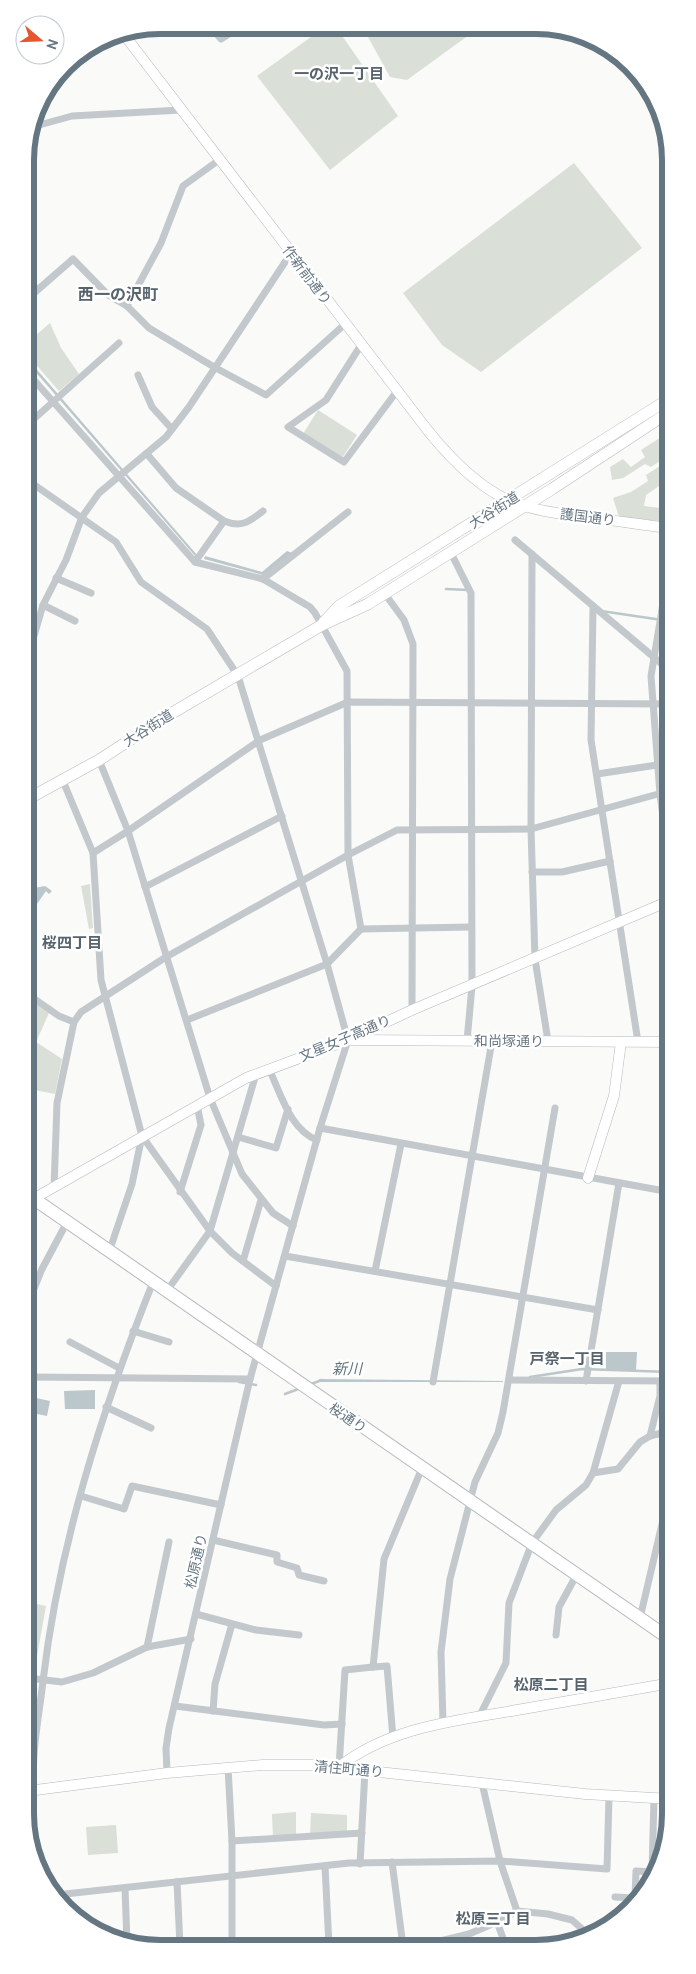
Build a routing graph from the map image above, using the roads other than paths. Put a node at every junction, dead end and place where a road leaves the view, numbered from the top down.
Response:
1 (217, 34) edge
2 (228, 34) edge
3 (127, 38) edge
4 (181, 110) junction
5 (39, 125) edge
6 (219, 160) junction
7 (291, 253) junction
8 (34, 293) edge
9 (127, 306) junction
10 (345, 324) junction
11 (119, 343) dead end
12 (361, 345) junction
13 (214, 367) junction
14 (138, 375) dead end
15 (34, 380) edge
16 (397, 391) junction
17 (53, 401) junction
18 (662, 403) edge
19 (662, 417) edge
20 (34, 419) edge
21 (172, 429) junction
22 (147, 454) junction
23 (120, 477) junction
24 (34, 484) edge
25 (509, 500) junction
26 (524, 506) junction
27 (262, 511) dead end
28 (348, 512) dead end
29 (82, 517) junction
30 (224, 521) junction
31 (662, 527) edge
32 (515, 540) dead end
33 (451, 553) junction
34 (532, 554) junction
35 (195, 562) junction
36 (56, 578) junction
37 (263, 579) junction
38 (91, 594) dead end
39 (385, 594) junction
40 (43, 605) junction
41 (593, 606) junction
42 (662, 606) edge
43 (74, 621) dead end
44 (322, 625) junction
45 (36, 627) joint
46 (34, 634) edge
47 (653, 656) junction
48 (662, 664) edge
49 (238, 676) junction
50 (348, 702) junction
51 (412, 703) junction
52 (471, 703) junction
53 (532, 703) junction
54 (591, 703) junction
55 (651, 703) junction
56 (662, 704) edge
57 (260, 740) junction
58 (99, 760) junction
59 (657, 765) junction
60 (596, 774) junction
61 (63, 781) junction
62 (660, 794) junction
63 (34, 796) edge
64 (662, 809) edge
65 (602, 810) junction
66 (282, 816) junction
67 (412, 829) junction
68 (531, 829) junction
69 (471, 830) junction
70 (128, 832) junction
71 (93, 853) junction
72 (348, 855) junction
73 (610, 861) junction
74 (532, 872) junction
75 (301, 882) junction
76 (145, 887) junction
77 (662, 904) edge
78 (620, 923) junction
79 (411, 926) junction
80 (471, 927) junction
81 (361, 929) junction
82 (166, 958) junction
83 (535, 959) junction
84 (328, 964) junction
85 (472, 986) junction
86 (106, 996) junction
87 (34, 998) edge
88 (412, 1010) junction
89 (187, 1020) junction
90 (74, 1022) junction
91 (348, 1040) junction
92 (467, 1041) junction
93 (492, 1041) junction
94 (548, 1041) junction
95 (621, 1042) junction
96 (638, 1042) junction
97 (662, 1042) edge
98 (269, 1069) junction
99 (256, 1074) junction
100 (210, 1098) junction
101 (197, 1105) junction
102 (555, 1108) dead end
103 (288, 1109) junction
104 (320, 1128) junction
105 (142, 1136) junction
106 (238, 1137) junction
107 (317, 1140) junction
108 (401, 1144) junction
109 (233, 1152) junction
110 (474, 1157) junction
111 (545, 1169) junction
112 (588, 1178) junction
113 (619, 1183) junction
114 (54, 1188) junction
115 (662, 1191) edge
116 (180, 1192) junction
117 (34, 1197) edge
118 (261, 1200) junction
119 (34, 1202) edge
120 (67, 1222) junction
121 (293, 1226) junction
122 (210, 1231) junction
123 (109, 1252) junction
124 (285, 1256) junction
125 (243, 1261) junction
126 (375, 1271) junction
127 (153, 1282) junction
128 (450, 1285) junction
129 (276, 1286) junction
130 (34, 1289) edge
131 (166, 1292) junction
132 (521, 1297) junction
133 (598, 1310) junction
134 (133, 1331) junction
135 (70, 1342) dead end
136 (169, 1342) dead end
137 (257, 1355) junction
138 (119, 1368) junction
139 (34, 1377) edge
140 (115, 1378) junction
141 (250, 1378) junction
142 (509, 1380) junction
143 (586, 1381) junction
144 (620, 1381) junction
145 (660, 1381) joint
146 (433, 1382) dead end
147 (106, 1407) junction
148 (151, 1428) dead end
149 (662, 1433) edge
150 (650, 1436) junction
151 (422, 1468) junction
152 (593, 1473) junction
153 (81, 1496) junction
154 (470, 1502) junction
155 (221, 1505) junction
156 (662, 1521) edge
157 (213, 1540) junction
158 (169, 1542) dead end
159 (532, 1544) junction
160 (577, 1574) junction
161 (324, 1581) dead end
162 (196, 1614) junction
163 (640, 1618) junction
164 (232, 1624) junction
165 (662, 1634) edge
166 (299, 1635) dead end
167 (556, 1636) dead end
168 (191, 1639) junction
169 (147, 1647) junction
170 (373, 1667) junction
171 (34, 1679) edge
172 (43, 1681) junction
173 (662, 1684) edge
174 (175, 1706) junction
175 (213, 1711) junction
176 (479, 1717) junction
177 (443, 1723) junction
178 (342, 1724) junction
179 (393, 1738) junction
180 (34, 1755) edge
181 (228, 1767) junction
182 (339, 1767) junction
183 (366, 1770) junction
184 (167, 1772) junction
185 (482, 1783) junction
186 (34, 1791) edge
187 (609, 1796) junction
188 (654, 1798) junction
189 (662, 1798) edge
190 (362, 1833) junction
191 (232, 1841) junction
192 (655, 1857) edge
193 (500, 1861) junction
194 (392, 1862) junction
195 (360, 1864) junction
196 (325, 1866) junction
197 (648, 1872) edge
198 (232, 1877) junction
199 (177, 1882) junction
200 (125, 1888) junction
201 (635, 1891) edge
202 (63, 1894) edge
203 (615, 1897) dead end
204 (630, 1898) edge
205 (517, 1911) junction
206 (497, 1922) junction
207 (584, 1931) edge
208 (127, 1936) edge
209 (180, 1940) edge
210 (232, 1940) edge
211 (329, 1940) edge
212 (402, 1940) edge
213 (445, 1940) edge
214 (504, 1940) edge

1 - 2 street
3 - 4 street, 作新前通り
4 - 5 street
4 - 6 street, 作新前通り
6 - 7 street, 作新前通り
6 - 9 street
7 - 10 street, 作新前通り
7 - 13 street
8 - 9 street
9 - 13 street
10 - 12 street, 作新前通り
10 - 13 street
11 - 17 street
12 - 16 street, 作新前通り
12 - 16 street
13 - 21 street
14 - 21 street
15 - 17 street
16 - 25 street, 作新前通り
17 - 20 street
17 - 23 street
18 - 25 main road, 大谷街道
19 - 26 main road, 大谷街道
21 - 22 street
22 - 23 street
22 - 30 street
23 - 29 street
23 - 35 street
24 - 29 street
25 - 26 street, 護国通り
25 - 44 main road, 大谷街道
26 - 31 street, 護国通り
26 - 33 main road, 大谷街道
27 - 30 street
28 - 37 street
29 - 36 street
29 - 49 street
30 - 35 street
32 - 34 street
33 - 39 main road, 大谷街道
33 - 52 street
34 - 41 street
34 - 53 street
35 - 37 street
36 - 38 street
36 - 40 street
37 - 44 street
39 - 44 main road, 大谷街道
39 - 51 street
40 - 43 street
40 - 45 street
41 - 47 street
41 - 54 street
42 - 47 street
44 - 49 main road, 大谷街道
44 - 50 street
45 - 46 street
47 - 48 street
47 - 55 street
49 - 57 street
49 - 58 main road, 大谷街道
50 - 51 street
50 - 57 street
50 - 72 street
51 - 52 street
51 - 67 street
52 - 53 street
52 - 69 street
53 - 54 street
53 - 68 street
54 - 55 street
54 - 60 street
55 - 56 street
55 - 59 street
57 - 66 street
57 - 70 street
58 - 61 main road, 大谷街道
58 - 70 street
59 - 60 street
59 - 62 street
60 - 65 street
61 - 63 main road, 大谷街道
61 - 71 street
62 - 64 street
62 - 65 street
65 - 68 street
65 - 73 street
66 - 75 street
66 - 76 street
67 - 69 street
67 - 72 street
67 - 79 street
68 - 69 street
68 - 74 street
69 - 80 street
70 - 71 street
70 - 76 street
71 - 86 street
72 - 75 street
72 - 81 street
73 - 74 street
73 - 78 street
74 - 83 street
75 - 82 street
75 - 84 street
76 - 82 street
77 - 78 street, 文星女子高通り
78 - 83 street, 文星女子高通り
78 - 96 street
79 - 80 street
79 - 81 street
79 - 88 street
80 - 85 street
81 - 84 street
82 - 86 street
82 - 89 street
83 - 85 street, 文星女子高通り
83 - 94 street
84 - 89 street
84 - 91 street
85 - 88 street, 文星女子高通り
85 - 92 street
86 - 90 street
86 - 105 street
87 - 90 street
88 - 91 street, 文星女子高通り
89 - 100 street
90 - 114 street
91 - 92 street, 和尚塚通り
91 - 98 street, 文星女子高通り
91 - 104 street, 松原通り
92 - 93 street, 和尚塚通り
93 - 94 street, 和尚塚通り
93 - 110 street
94 - 95 street, 和尚塚通り
95 - 96 street, 和尚塚通り
95 - 112 street
96 - 97 street, 和尚塚通り
98 - 99 street, 文星女子高通り
98 - 103 street
99 - 100 street, 文星女子高通り
99 - 106 street
100 - 101 street, 文星女子高通り
100 - 109 street
101 - 105 street, 文星女子高通り
101 - 116 street
102 - 111 street
103 - 106 street
103 - 107 street
104 - 107 street, 松原通り
104 - 108 street
105 - 114 street, 文星女子高通り
105 - 116 street
105 - 123 street
106 - 109 street
107 - 121 street, 松原通り
108 - 110 street
108 - 126 street
109 - 118 street
109 - 122 street
110 - 111 street
110 - 128 street
111 - 112 street
111 - 132 street
112 - 113 street
113 - 115 street
113 - 133 street
114 - 117 street, 文星女子高通り
116 - 122 street
118 - 121 street
118 - 125 street
119 - 120 highway, 桜通り
120 - 123 highway, 桜通り
120 - 130 street
121 - 124 street, 松原通り
122 - 125 street
122 - 131 street
123 - 127 highway, 桜通り
124 - 126 street
124 - 129 street, 松原通り
125 - 129 street
126 - 128 street
127 - 131 highway, 桜通り
127 - 134 street
128 - 132 street
128 - 146 street
129 - 137 street, 松原通り
131 - 137 highway, 桜通り
132 - 133 street
132 - 142 street
133 - 143 street
134 - 136 street
134 - 138 street
135 - 138 street
137 - 141 street, 松原通り
137 - 151 highway, 桜通り
138 - 140 street
139 - 140 street
140 - 141 street
140 - 147 street
141 - 155 street, 松原通り
142 - 143 street
142 - 154 street
143 - 144 street
144 - 145 street
144 - 152 street
145 - 150 street
147 - 148 street
147 - 153 street
149 - 150 street
150 - 152 street
151 - 154 highway, 桜通り
151 - 170 street
152 - 159 street
153 - 155 street
153 - 172 street
154 - 159 highway, 桜通り
154 - 177 street
155 - 157 street, 松原通り
156 - 163 street
157 - 161 street
157 - 162 street, 松原通り
158 - 169 street
159 - 160 highway, 桜通り
159 - 176 street
160 - 163 highway, 桜通り
160 - 167 street
162 - 164 street
162 - 168 street, 松原通り
163 - 165 highway, 桜通り
164 - 166 street
164 - 175 street
168 - 169 street
168 - 174 street, 松原通り
169 - 172 street
170 - 178 street
170 - 179 street
171 - 172 street
172 - 180 street
173 - 176 street
174 - 175 street
174 - 184 street, 松原通り
175 - 178 street
176 - 177 street
177 - 179 street
178 - 182 street
179 - 182 street
181 - 182 street, 清住町通り
181 - 184 street, 清住町通り
181 - 191 street
182 - 183 street, 清住町通り
183 - 185 street, 清住町通り
183 - 190 street
184 - 186 street, 清住町通り
185 - 187 street, 清住町通り
185 - 193 street
187 - 188 street, 清住町通り
187 - 193 street
188 - 189 street, 清住町通り
188 - 192 street
190 - 191 street
190 - 195 street
191 - 198 street
193 - 194 street
193 - 205 street
194 - 195 street
194 - 212 street
195 - 196 street
196 - 198 street
196 - 211 street
197 - 201 street
198 - 199 street
198 - 210 street
199 - 200 street
199 - 209 street
200 - 202 street
200 - 208 street
203 - 204 street
205 - 206 street
205 - 207 street
206 - 213 street
206 - 214 street

